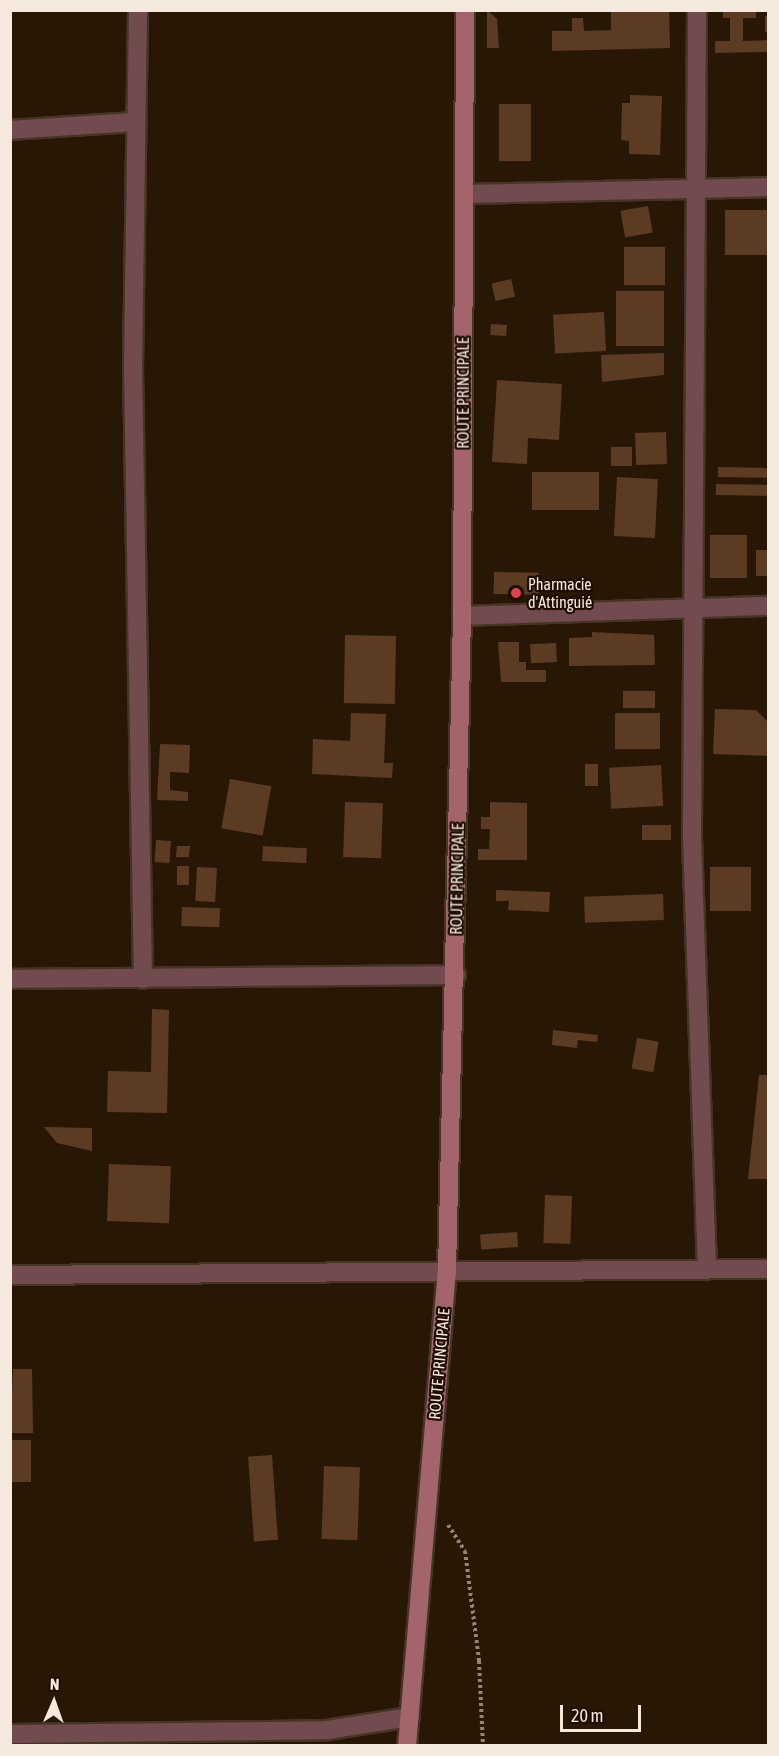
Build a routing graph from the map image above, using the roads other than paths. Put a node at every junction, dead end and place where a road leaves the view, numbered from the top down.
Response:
1 (138, 10) edge
2 (465, 10) edge
3 (697, 10) edge
4 (134, 122) junction
5 (10, 129) edge
6 (699, 187) junction
7 (768, 187) edge
8 (465, 194) junction
9 (768, 606) edge
10 (693, 609) junction
11 (462, 616) junction
12 (456, 975) junction
13 (10, 979) edge
14 (143, 979) junction
15 (707, 1266) junction
16 (768, 1269) edge
17 (447, 1272) junction
18 (10, 1275) edge
19 (410, 1717) junction
20 (14, 1734) dead end
21 (407, 1746) edge

1 - 4 street
2 - 8 street, ROUTE PRINCIPALE
3 - 6 street
4 - 5 street
4 - 14 street
6 - 7 street
6 - 8 street
6 - 10 street
8 - 11 street, ROUTE PRINCIPALE
9 - 10 street
10 - 11 street
10 - 15 street
11 - 12 street, ROUTE PRINCIPALE
12 - 14 street
12 - 17 street, ROUTE PRINCIPALE
13 - 14 street
15 - 16 street
15 - 17 street
17 - 18 street
17 - 19 street, ROUTE PRINCIPALE
19 - 20 street
19 - 21 street, ROUTE PRINCIPALE

